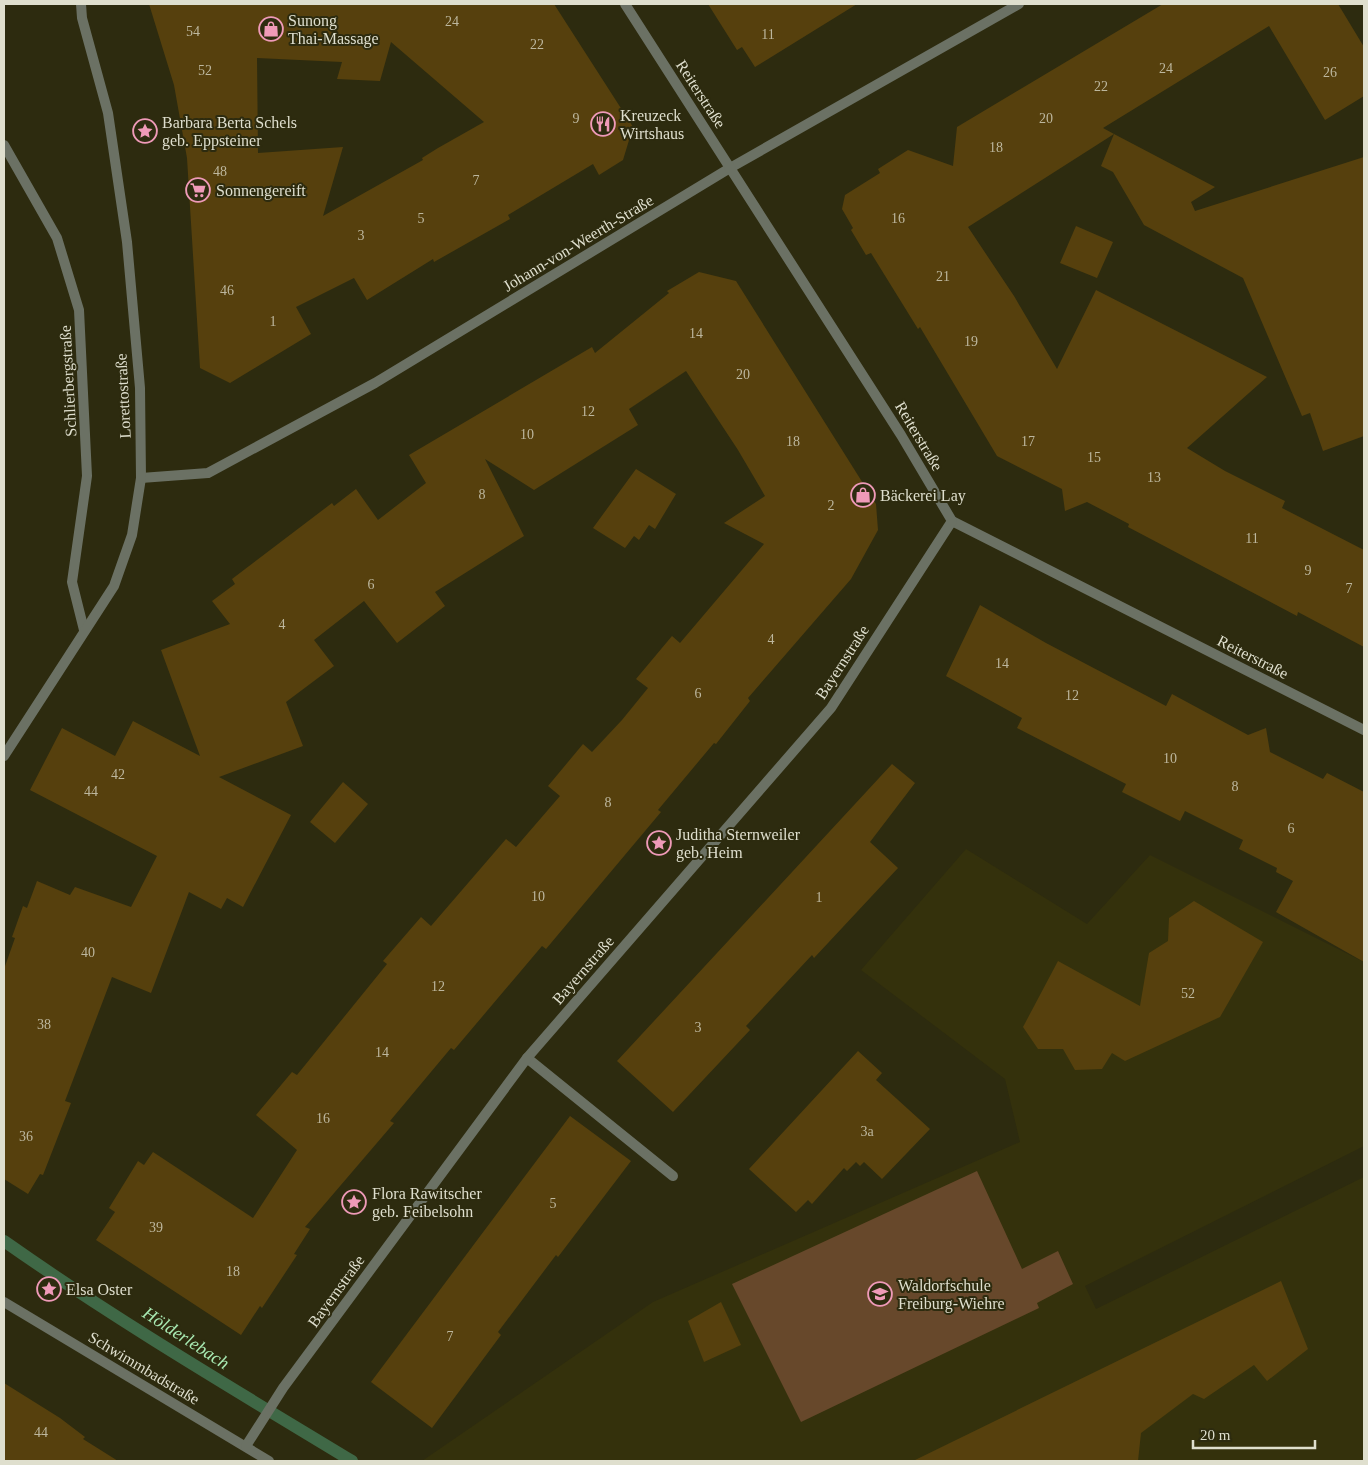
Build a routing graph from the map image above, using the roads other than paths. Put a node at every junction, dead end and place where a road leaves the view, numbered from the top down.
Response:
1 (81, 4) edge
2 (624, 4) edge
3 (1020, 4) edge
4 (4, 145) edge
5 (730, 168) junction
6 (141, 478) junction
7 (952, 520) junction
8 (84, 630) junction
9 (1364, 730) edge
10 (4, 756) edge
11 (527, 1058) junction
12 (673, 1176) dead end
13 (4, 1302) edge
14 (246, 1446) junction
15 (269, 1461) edge

1 - 6 street, Lorettostraße
2 - 5 street, Reiterstraße
3 - 5 street, Johann-von-Weerth-Straße
4 - 8 street, Schlierbergstraße
5 - 6 street, Johann-von-Weerth-Straße
5 - 7 street, Reiterstraße
6 - 8 street, Lorettostraße
7 - 9 street, Reiterstraße
7 - 11 street, Bayernstraße
8 - 10 street, Lorettostraße
11 - 12 street
11 - 14 street, Bayernstraße
13 - 14 street, Schwimmbadstraße
14 - 15 street, Schwimmbadstraße

